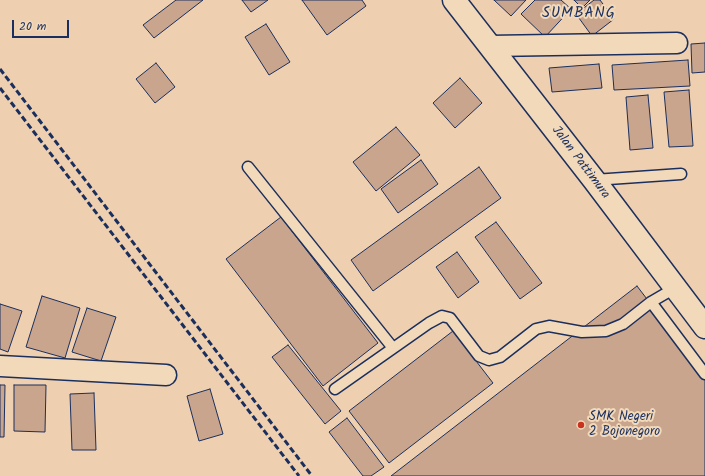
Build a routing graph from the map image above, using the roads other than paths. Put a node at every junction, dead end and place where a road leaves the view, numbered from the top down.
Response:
1 (454, 0) edge
2 (676, 42) dead end
3 (490, 46) junction
4 (248, 167) dead end
5 (681, 174) dead end
6 (594, 180) junction
7 (675, 288) junction
8 (651, 302) junction
9 (705, 327) edge
10 (393, 348) junction
11 (0, 366) edge
12 (705, 374) edge
13 (166, 375) dead end
14 (335, 389) dead end

1 - 3 street, Jalan Pattimura
2 - 3 street
3 - 6 street, Jalan Pattimura
4 - 10 lane
5 - 6 lane
6 - 7 street, Jalan Pattimura
7 - 8 lane
7 - 9 street, Jalan Pattimura
8 - 10 lane
8 - 12 lane
10 - 14 lane
11 - 13 street

